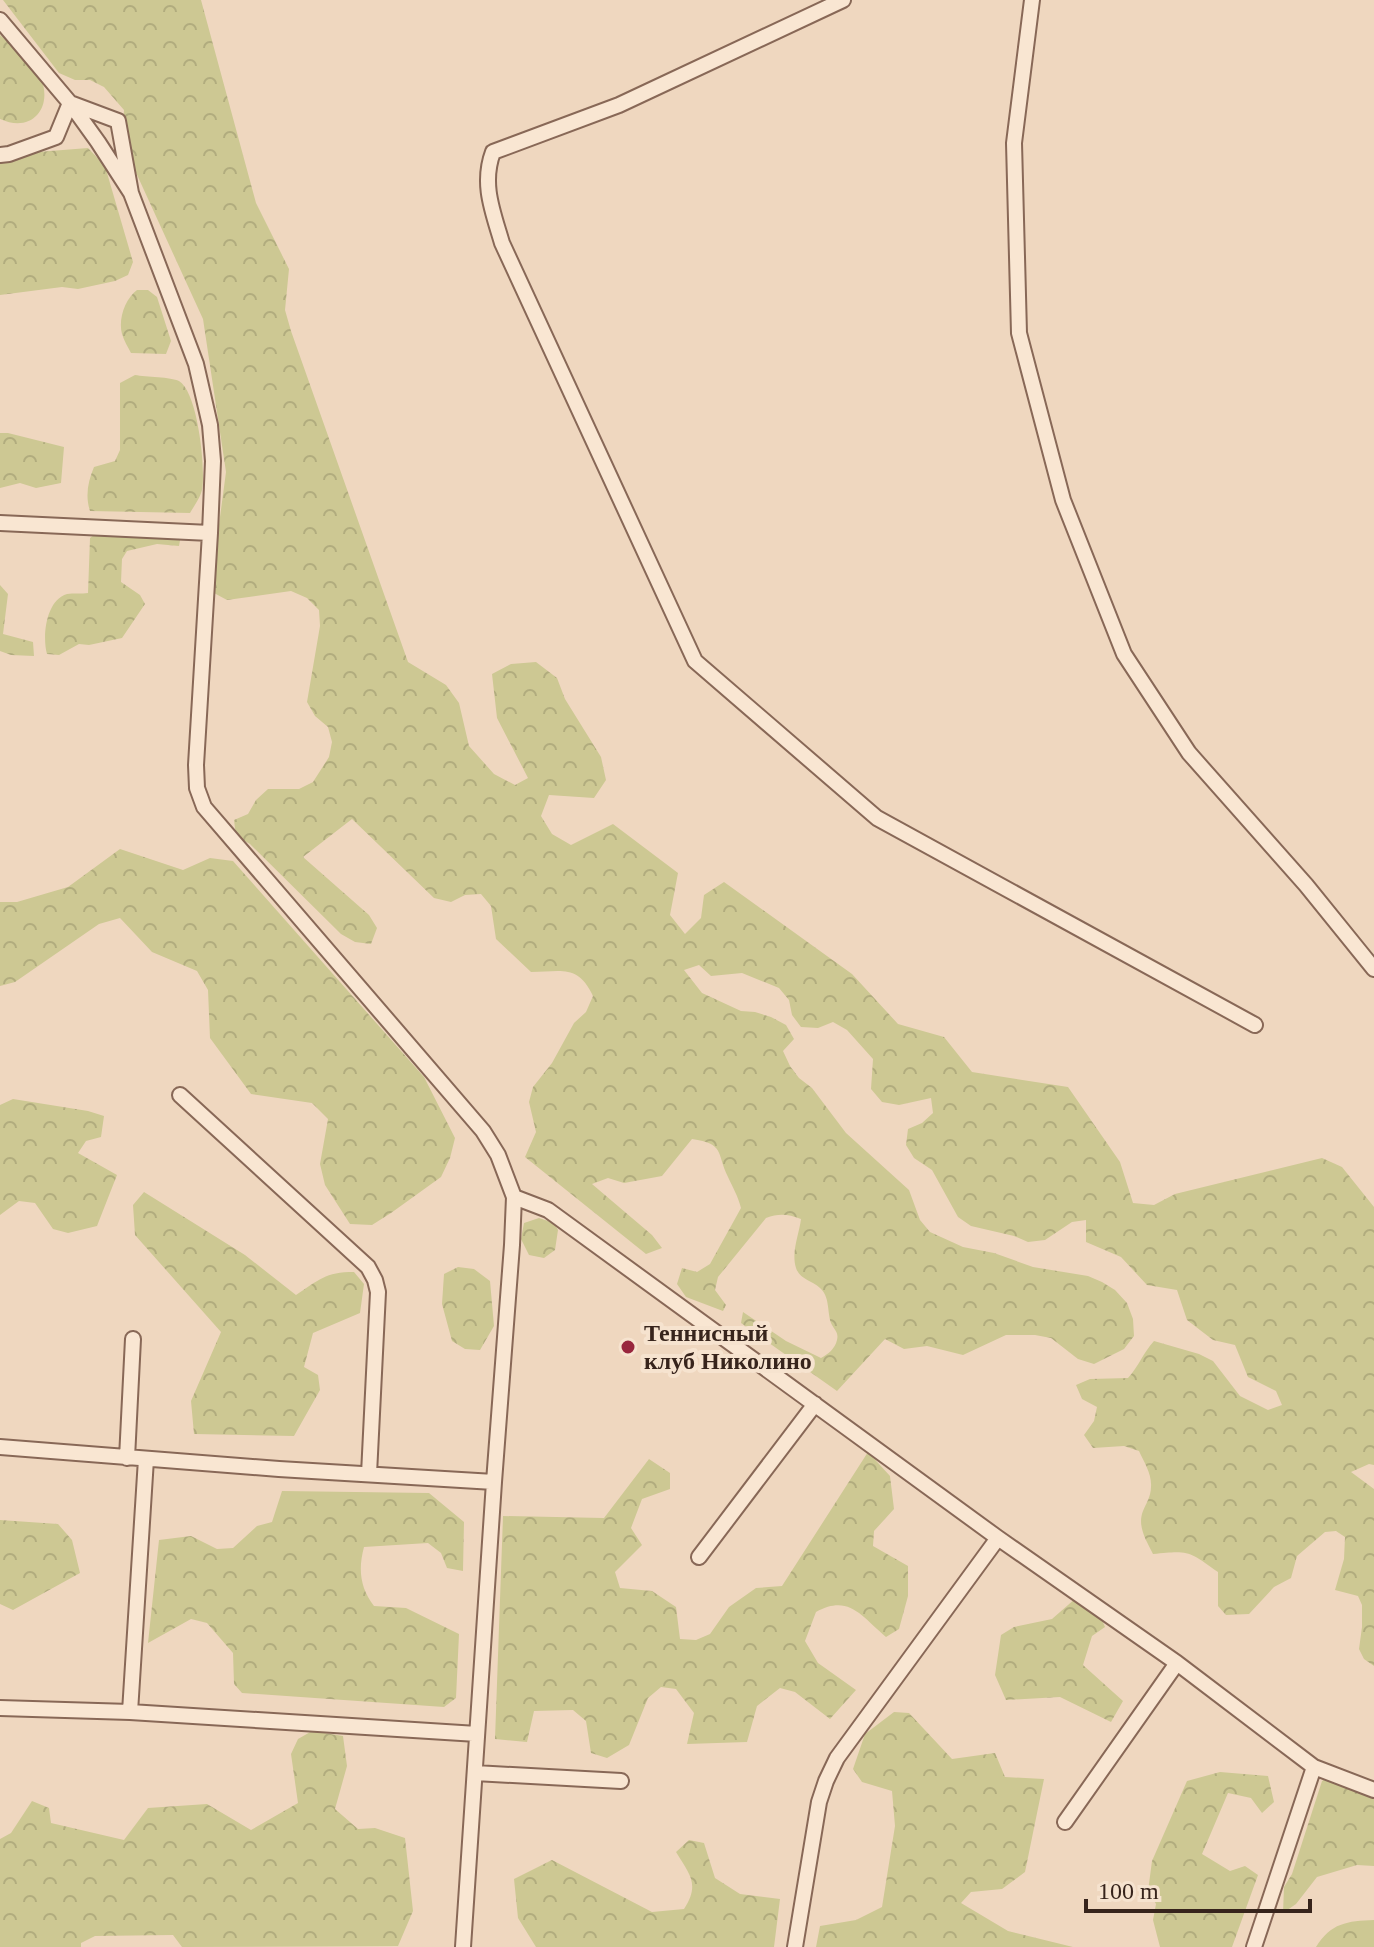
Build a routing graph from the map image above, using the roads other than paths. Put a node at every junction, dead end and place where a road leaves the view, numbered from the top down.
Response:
1 (843, 0) edge
2 (1032, 0) edge
3 (0, 20) edge
4 (70, 103) junction
5 (0, 155) edge
6 (131, 193) junction
7 (0, 523) edge
8 (210, 533) junction
9 (1374, 969) edge
10 (1255, 1025) dead end
11 (180, 1095) dead end
12 (514, 1197) junction
13 (133, 1339) dead end
14 (815, 1404) junction
15 (0, 1447) edge
16 (127, 1458) junction
17 (146, 1459) junction
18 (369, 1474) junction
19 (494, 1482) junction
20 (998, 1538) junction
21 (699, 1557) dead end
22 (1177, 1663) junction
23 (0, 1708) edge
24 (130, 1712) junction
25 (477, 1734) junction
26 (1314, 1767) junction
27 (475, 1773) junction
28 (621, 1781) dead end
29 (1374, 1790) edge
30 (1065, 1822) dead end
31 (463, 1947) edge
32 (795, 1947) edge
33 (1254, 1947) edge

1 - 10 street
2 - 9 street
3 - 4 street
4 - 5 street
4 - 6 street
4 - 6 street
6 - 8 street
7 - 8 street
8 - 12 street
11 - 18 street
12 - 14 street
12 - 19 street
13 - 16 street
14 - 20 street
14 - 21 street
15 - 16 street
16 - 17 street
17 - 18 street
17 - 24 street
18 - 19 street
19 - 25 street
20 - 22 street
20 - 32 street
22 - 26 street
22 - 30 street
23 - 24 street
24 - 25 street
25 - 27 street
26 - 29 street
26 - 33 street
27 - 28 street
27 - 31 street

